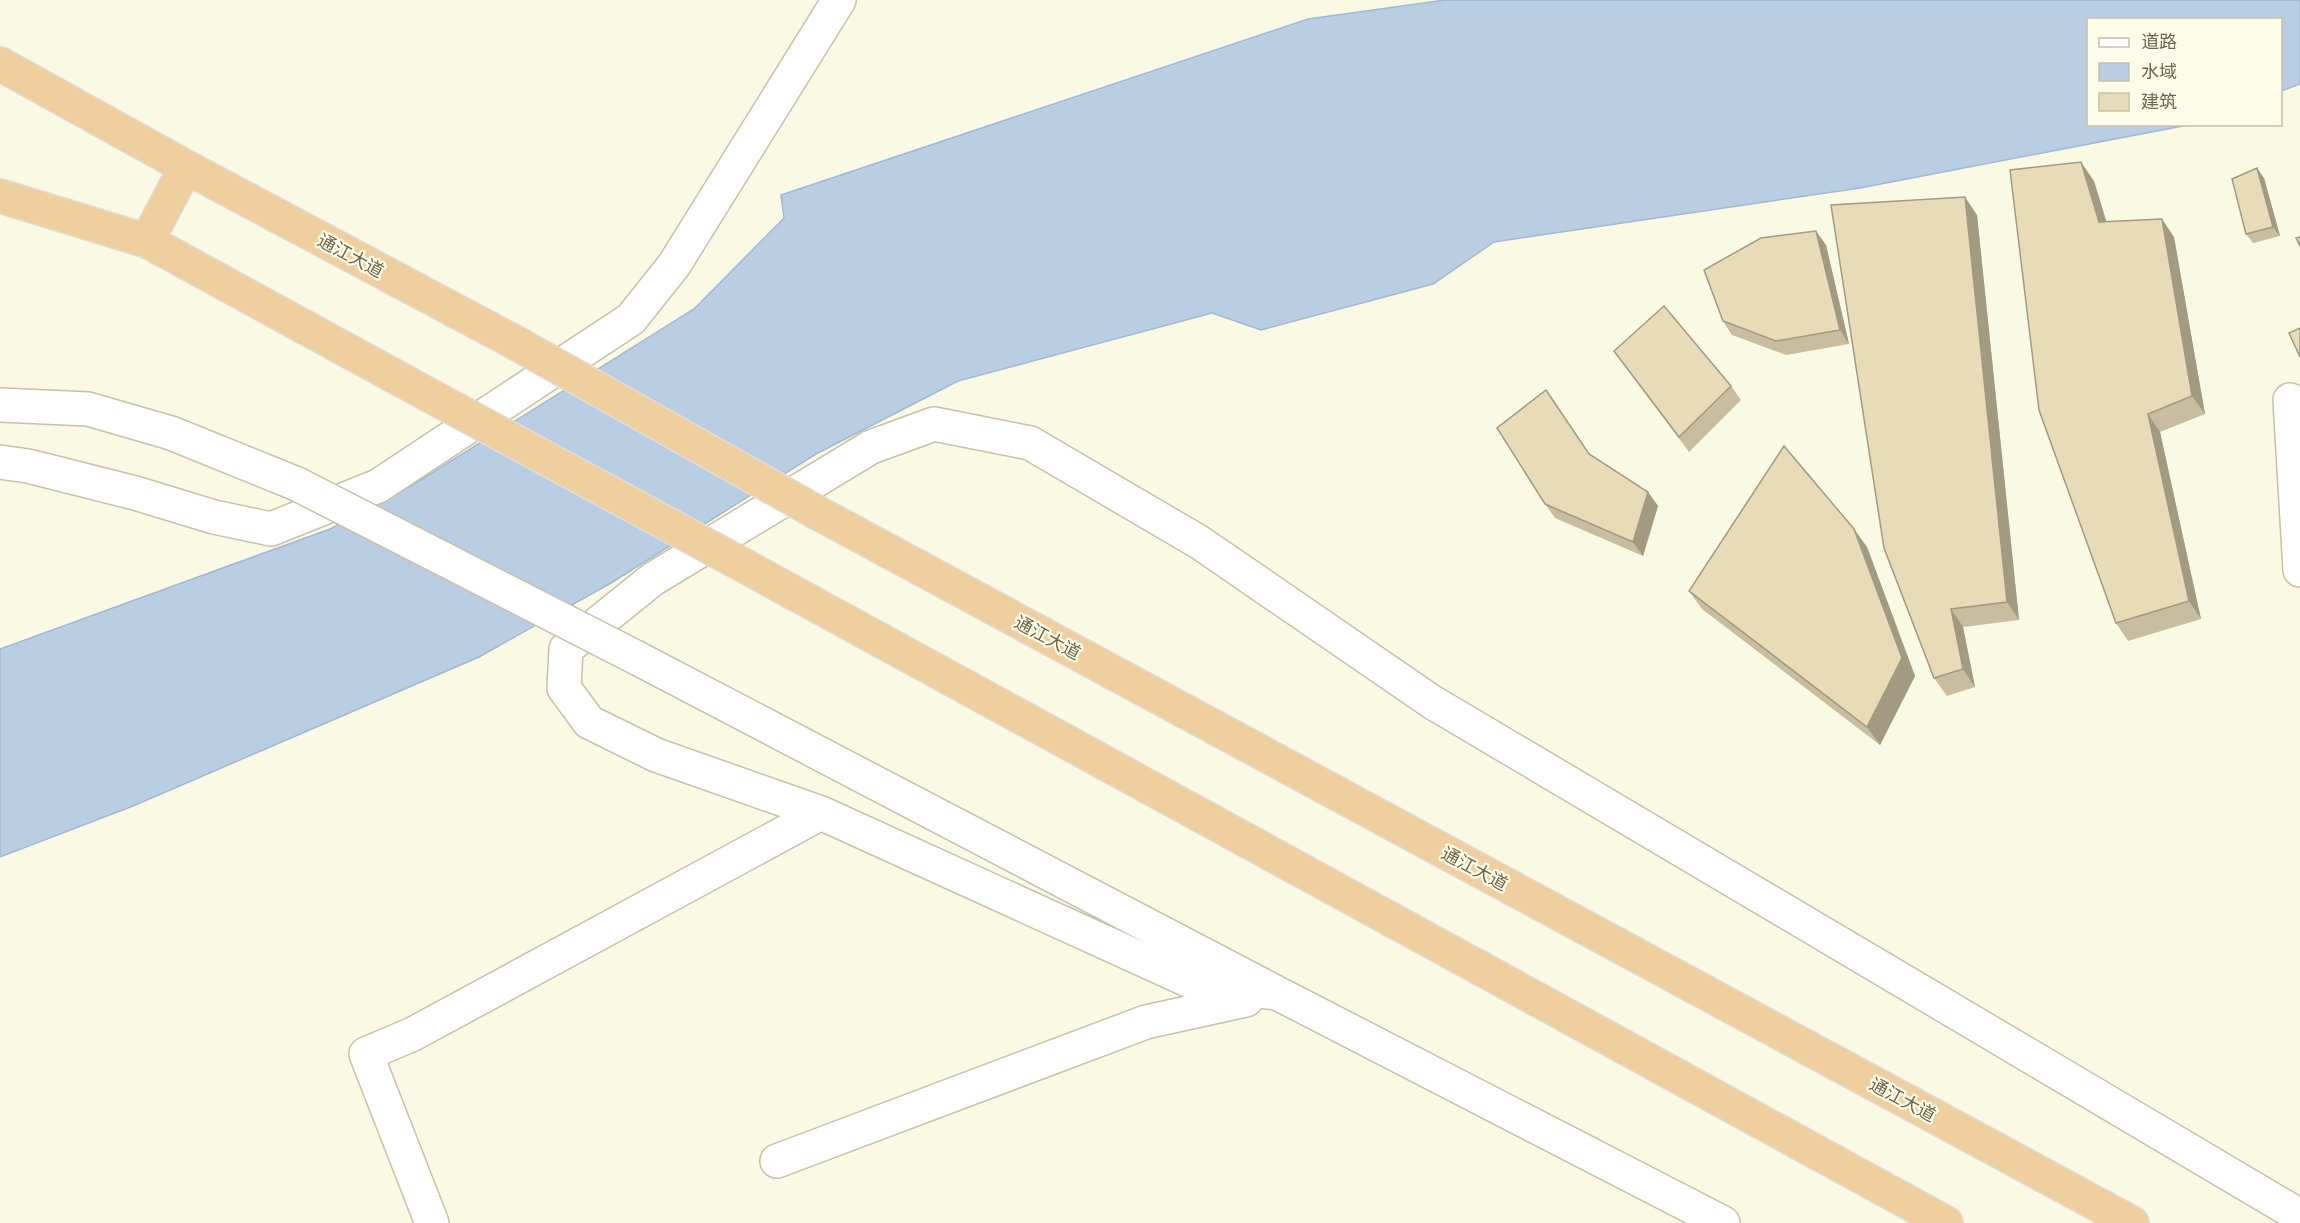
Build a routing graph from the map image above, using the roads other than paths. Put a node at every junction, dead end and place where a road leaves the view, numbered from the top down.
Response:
1 (839, 0) edge
2 (0, 64) edge
3 (186, 167) junction
4 (0, 196) edge
5 (147, 241) junction
6 (2290, 400) dead end
7 (0, 405) edge
8 (0, 462) edge
9 (2298, 483) edge
10 (2300, 570) edge
11 (821, 813) junction
12 (1277, 993) junction
13 (777, 1161) dead end
14 (2300, 1216) edge
15 (432, 1223) edge
16 (1723, 1223) edge
17 (1946, 1223) edge
18 (2132, 1223) edge

1 - 8 street
2 - 3 highway, 通江大道
3 - 5 highway
3 - 18 highway, 通江大道, bridge
4 - 5 highway
5 - 17 highway, bridge
6 - 9 street
7 - 12 street, bridge
9 - 10 street
11 - 12 street
11 - 14 street
11 - 15 street
12 - 13 street
12 - 16 street

